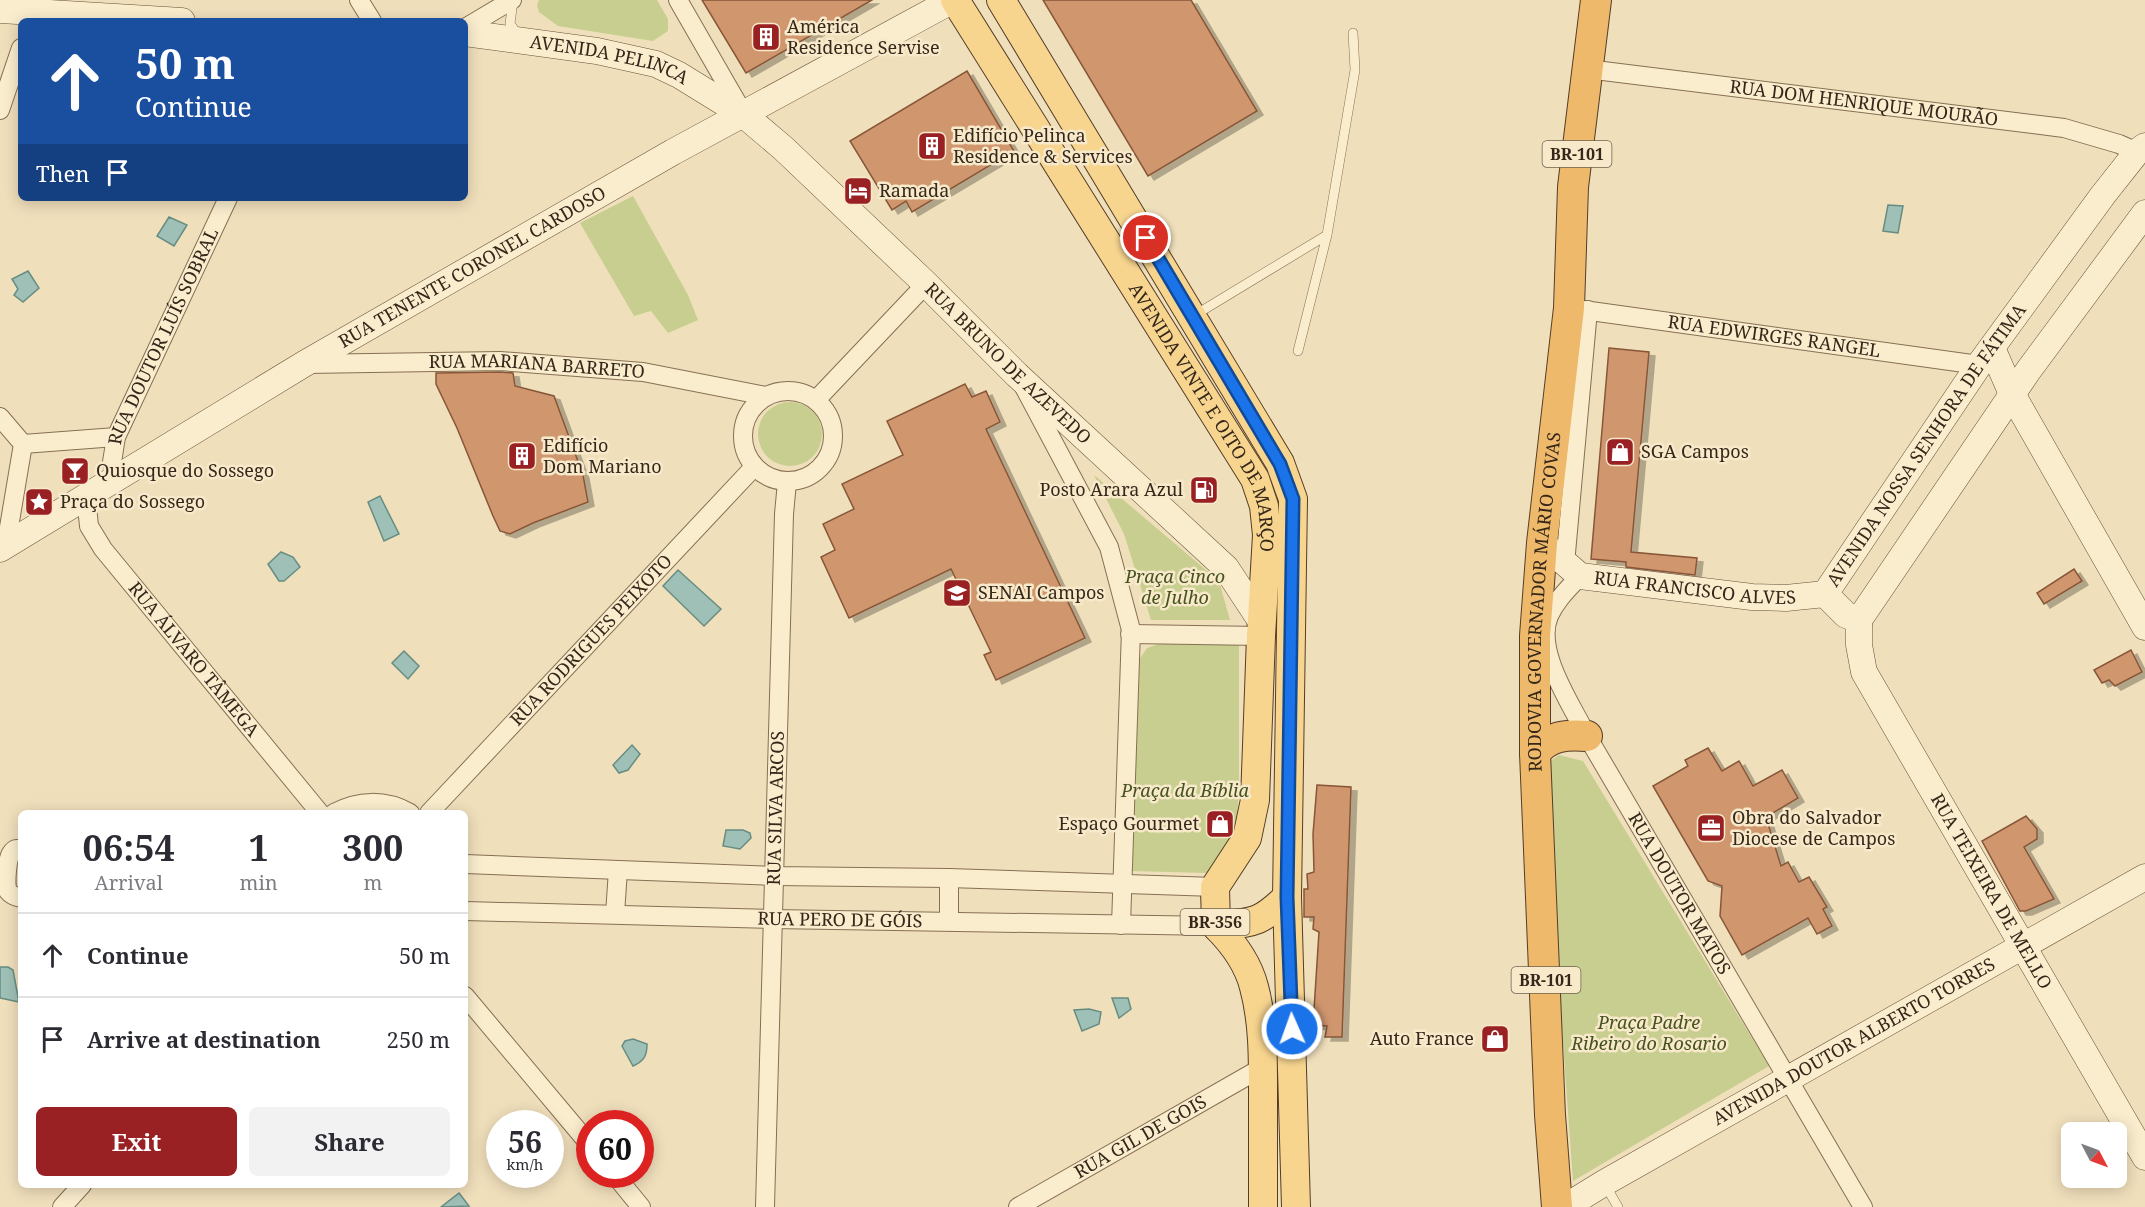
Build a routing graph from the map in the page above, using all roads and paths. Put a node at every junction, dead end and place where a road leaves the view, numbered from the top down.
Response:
1 (360, 0) edge
2 (513, 0) edge
3 (678, 0) edge
4 (954, 0) edge
5 (1001, 0) edge
6 (1596, 0) edge
7 (0, 10) edge
8 (32, 16) edge
9 (92, 18) edge
10 (370, 18) edge
11 (468, 26) edge
12 (468, 33) edge
13 (1353, 33) dead end
14 (522, 40) junction
15 (18, 57) edge
16 (1587, 69) junction
17 (0, 110) edge
18 (744, 115) junction
19 (2142, 153) edge
20 (227, 201) edge
21 (2145, 213) edge
22 (1327, 235) junction
23 (926, 284) junction
24 (1578, 309) junction
25 (1193, 316) junction
26 (1298, 351) dead end
27 (1986, 357) junction
28 (303, 364) junction
29 (1017, 375) junction
30 (2012, 394) junction
31 (766, 396) junction
32 (816, 400) junction
33 (1209, 405) junction
34 (0, 417) edge
35 (1264, 436) junction
36 (116, 437) junction
37 (23, 444) junction
38 (754, 467) junction
39 (117, 478) junction
40 (787, 482) junction
41 (86, 496) junction
42 (1542, 543) junction
43 (3, 547) edge
44 (1573, 570) junction
45 (1825, 594) junction
46 (1859, 620) junction
47 (2145, 627) edge
48 (1261, 628) junction
49 (1131, 634) junction
50 (1587, 736) junction
51 (1535, 753) junction
52 (318, 810) edge
53 (340, 810) edge
54 (404, 810) edge
55 (432, 810) edge
56 (18, 849) edge
57 (468, 864) edge
58 (618, 870) junction
59 (774, 876) junction
60 (949, 878) junction
61 (2145, 878) edge
62 (1122, 885) junction
63 (1215, 887) junction
64 (18, 897) edge
65 (1287, 897) junction
66 (468, 911) edge
67 (615, 914) junction
68 (772, 919) junction
69 (949, 920) junction
70 (1121, 924) junction
71 (1216, 926) junction
72 (2024, 947) junction
73 (468, 1000) edge
74 (1263, 1067) junction
75 (1788, 1080) junction
76 (576, 1128) edge
77 (2145, 1157) edge
78 (1604, 1183) junction
79 (79, 1188) edge
80 (625, 1188) edge
81 (62, 1207) edge
82 (641, 1207) edge
83 (765, 1207) edge
84 (1018, 1207) edge
85 (1263, 1207) edge
86 (1296, 1207) edge
87 (1557, 1207) edge
88 (1565, 1207) edge
89 (1618, 1207) edge
90 (1863, 1207) edge

1 - 10 street
2 - 11 street
2 - 14 lane
3 - 18 street
4 - 18 main road, RUA TENENTE CORONEL CARDOSO
4 - 33 main road, AVENIDA VINTE E OITO DE MARÇO
5 - 25 main road, AVENIDA VINTE E OITO DE MARÇO
6 - 16 highway, RODOVIA GOVERNADOR MÁRIO COVAS / BR-101
7 - 8 main road
8 - 9 main road
12 - 14 main road, AVENIDA PELINCA
13 - 22 lane
14 - 18 main road, AVENIDA PELINCA
15 - 17 street
16 - 19 street, RUA DOM HENRIQUE MOURÃO
16 - 24 highway, RODOVIA GOVERNADOR MÁRIO COVAS / BR-101
18 - 23 main road, RUA BRUNO DE AZEVEDO
18 - 28 main road, RUA TENENTE CORONEL CARDOSO
19 - 27 main road, AVENIDA NOSSA SENHORA DE FÁTIMA
20 - 36 street, RUA DOUTOR LUÍS SOBRAL
21 - 30 main road
22 - 25 lane
22 - 26 lane
23 - 29 main road, RUA BRUNO DE AZEVEDO
23 - 32 street
24 - 27 street, RUA EDWIRGES RANGEL
24 - 42 highway, RODOVIA GOVERNADOR MÁRIO COVAS / BR-101
24 - 44 street
25 - 35 main road, AVENIDA VINTE E OITO DE MARÇO
27 - 30 main road
27 - 45 main road, AVENIDA NOSSA SENHORA DE FÁTIMA
28 - 31 street, RUA MARIANA BARRETO
28 - 39 main road, RUA TENENTE CORONEL CARDOSO
29 - 48 main road, RUA BRUNO DE AZEVEDO
29 - 49 street
30 - 46 main road
30 - 47 main road
31 - 32 street
31 - 38 street
32 - 40 street
33 - 35 main road
33 - 48 main road, AVENIDA VINTE E OITO DE MARÇO
34 - 37 street
35 - 65 main road, AVENIDA VINTE E OITO DE MARÇO
36 - 37 street
36 - 39 street, RUA DOUTOR LUÍS SOBRAL
37 - 43 street
38 - 40 street
38 - 55 street, RUA RODRIGUES PEIXOTO
39 - 41 main road, RUA TENENTE CORONEL CARDOSO
40 - 59 street, RUA SILVA ARCOS
41 - 43 main road, RUA TENENTE CORONEL CARDOSO
41 - 52 street, RUA ÁLVARO TÂMEGA
42 - 44 main road
42 - 51 highway, RODOVIA GOVERNADOR MÁRIO COVAS / BR-101
44 - 45 main road, RUA FRANCISCO ALVES
44 - 50 street, RUA DOUTOR MATOS
45 - 46 main road, AVENIDA NOSSA SENHORA DE FÁTIMA
46 - 72 main road, RUA TEIXEIRA DE MELLO
48 - 49 street
48 - 63 main road, BR-356
49 - 62 street
50 - 51 highway
50 - 75 street, RUA DOUTOR MATOS
51 - 87 highway, RODOVIA GOVERNADOR MÁRIO COVAS / BR-101
53 - 54 street
56 - 64 street
57 - 58 street
58 - 59 street
58 - 67 street
59 - 60 street
59 - 68 street, RUA SILVA ARCOS
60 - 62 street
60 - 69 street
61 - 72 main road, AVENIDA DOUTOR ALBERTO TORRES
62 - 63 street
62 - 70 street
63 - 71 main road, BR-356
65 - 71 main road
65 - 86 main road, AVENIDA VINTE E OITO DE MARÇO
66 - 67 street, RUA PERO DE GÓIS
67 - 68 street, RUA PERO DE GÓIS
68 - 69 street, RUA PERO DE GÓIS
68 - 83 street, RUA SILVA ARCOS
69 - 70 street, RUA PERO DE GÓIS
70 - 71 street, RUA PERO DE GÓIS
71 - 74 main road, BR-356
72 - 75 main road, AVENIDA DOUTOR ALBERTO TORRES
72 - 77 main road, RUA TEIXEIRA DE MELLO
73 - 76 street
74 - 84 street, RUA GIL DE GOIS
74 - 85 main road, BR-356
75 - 78 main road, AVENIDA DOUTOR ALBERTO TORRES
75 - 90 street, RUA DOUTOR MATOS
78 - 88 main road, AVENIDA DOUTOR ALBERTO TORRES
78 - 89 lane
79 - 81 street
80 - 82 street

